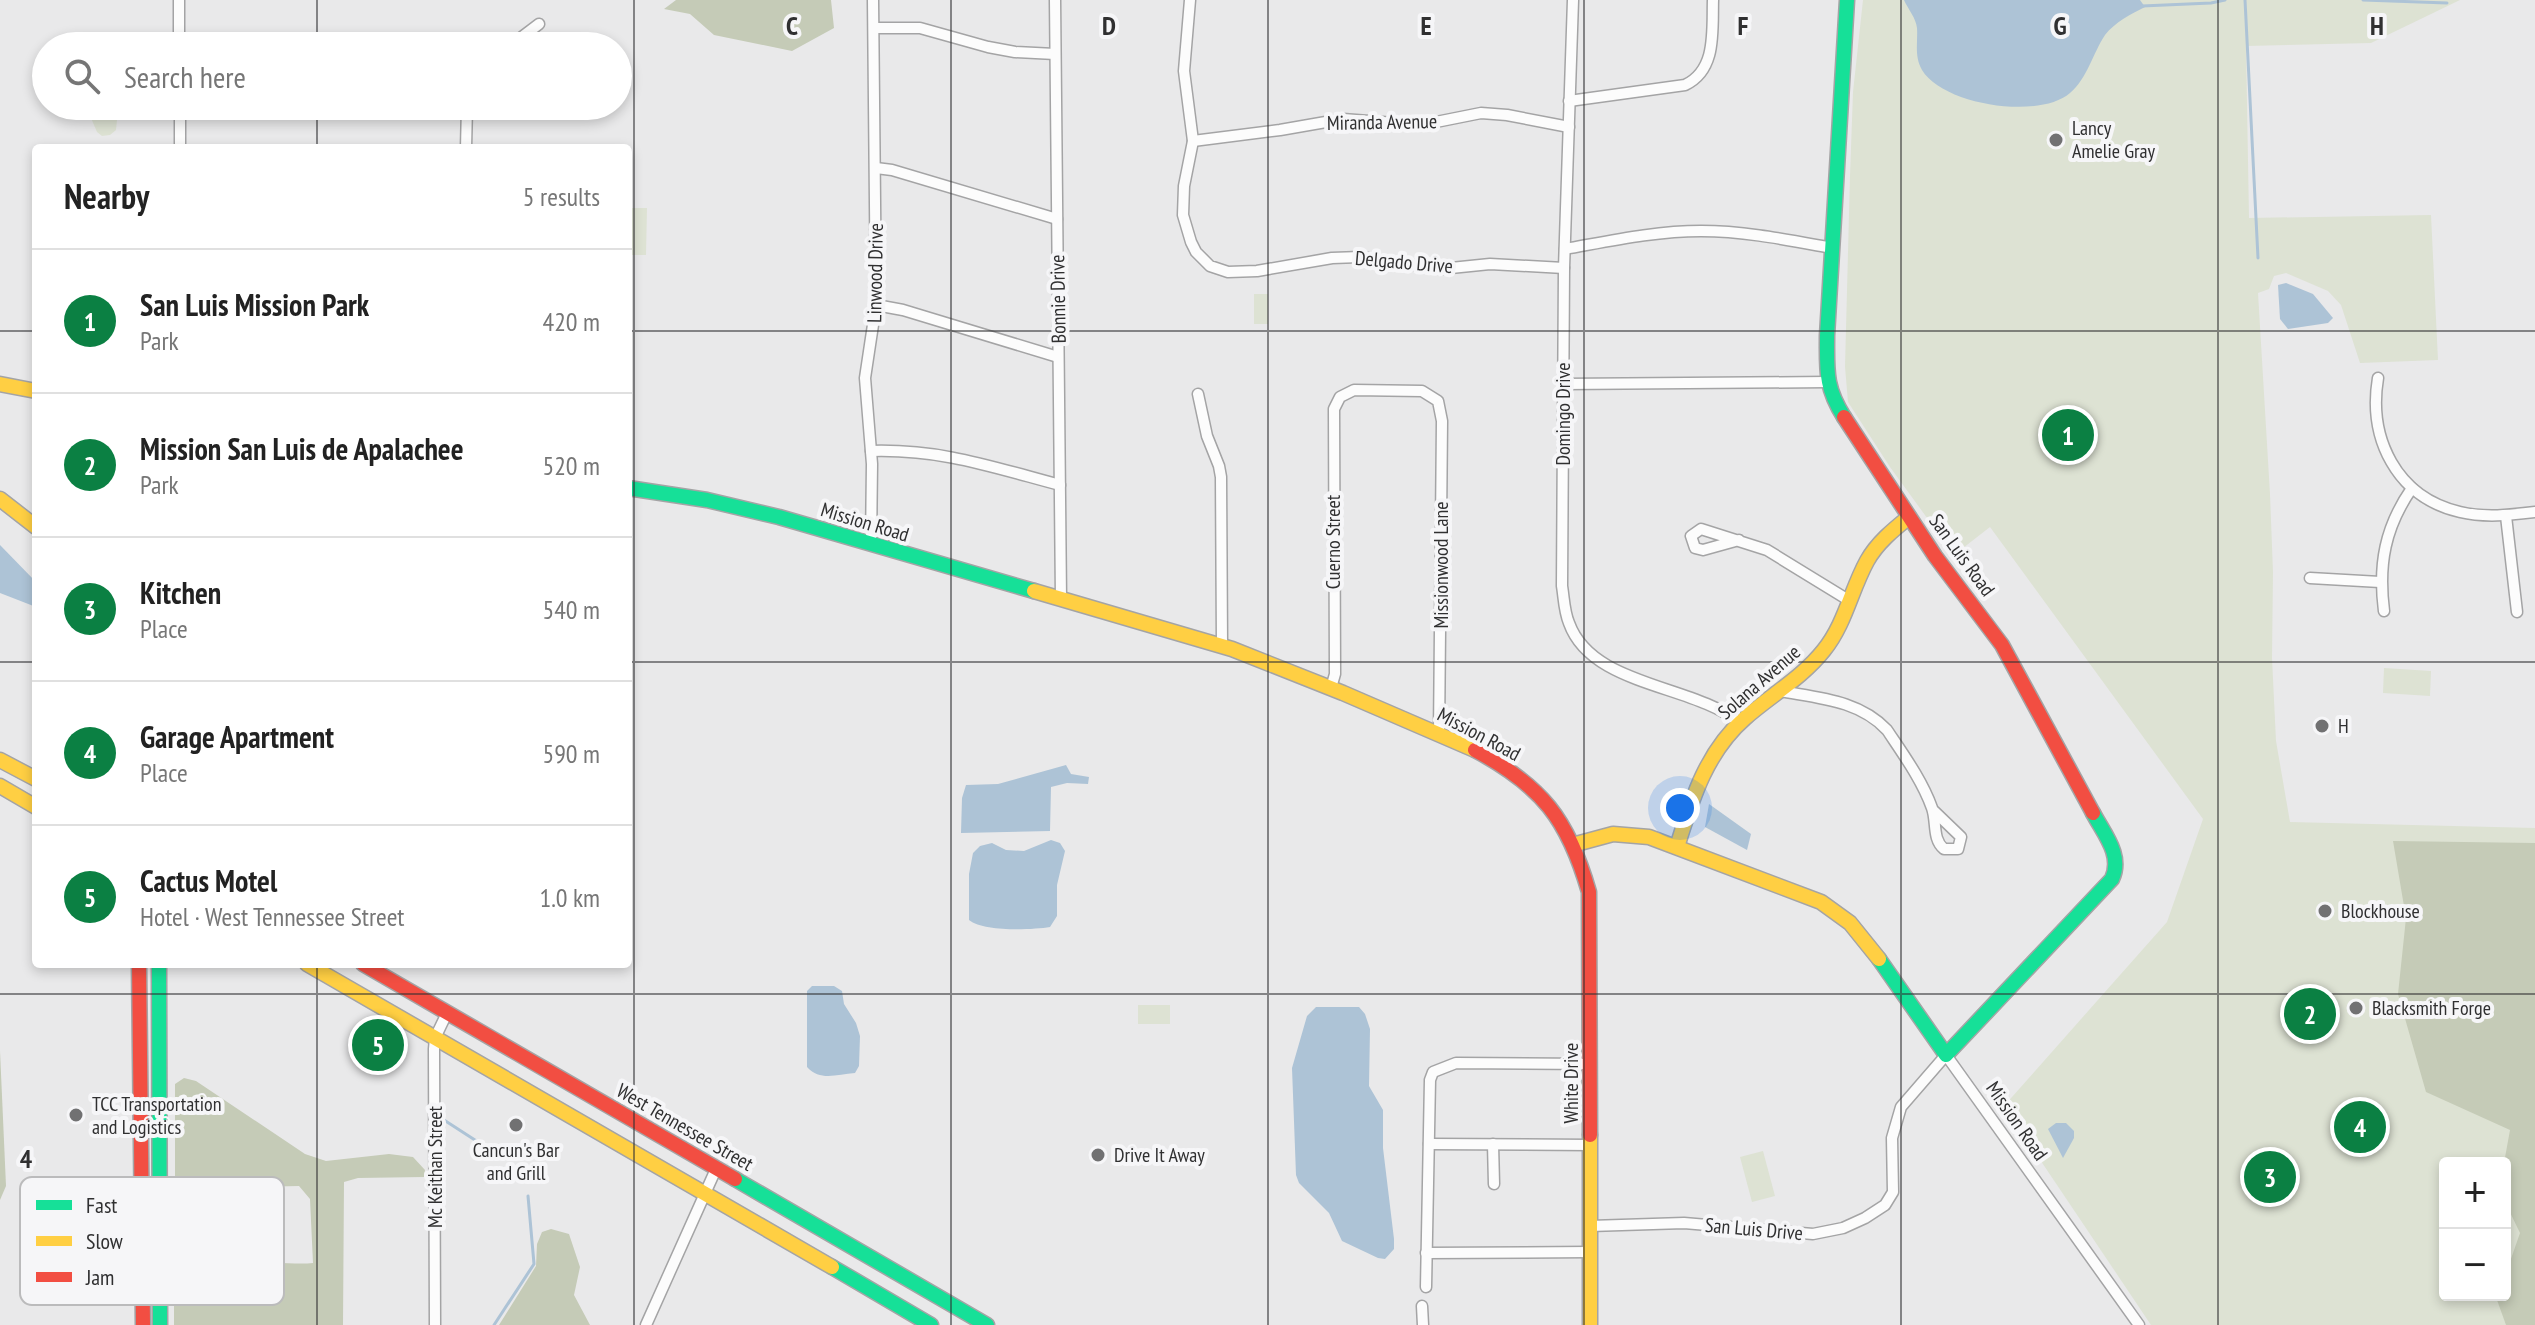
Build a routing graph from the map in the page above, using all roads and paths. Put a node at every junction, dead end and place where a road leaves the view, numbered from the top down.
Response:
1 (179, 0) edge
2 (873, 0) edge
3 (1055, 0) edge
4 (1190, 0) edge
5 (1573, 0) edge
6 (1713, 0) edge
7 (1847, 0) edge
8 (539, 24) dead end
9 (874, 28) junction
10 (179, 32) edge
11 (528, 32) edge
12 (1055, 54) junction
13 (1569, 101) junction
14 (180, 120) edge
15 (467, 120) edge
16 (1569, 127) junction
17 (1193, 141) junction
18 (180, 144) edge
19 (466, 144) edge
20 (876, 168) junction
21 (1057, 219) junction
22 (1832, 248) junction
23 (1565, 249) junction
24 (1564, 268) junction
25 (876, 305) junction
26 (1058, 357) junction
27 (2378, 378) dead end
28 (1828, 382) junction
29 (0, 384) edge
30 (1563, 384) junction
31 (32, 390) edge
32 (1198, 394) dead end
33 (1340, 397) joint
34 (871, 451) junction
35 (1060, 485) junction
36 (2412, 488) junction
37 (632, 489) edge
38 (0, 499) edge
39 (2535, 512) edge
40 (2506, 516) junction
41 (1909, 517) junction
42 (32, 524) edge
43 (1739, 540) dead end
44 (871, 545) junction
45 (2310, 578) dead end
46 (2380, 582) junction
47 (1061, 599) junction
48 (1850, 601) junction
49 (2384, 611) dead end
50 (2517, 612) dead end
51 (1222, 645) junction
52 (1331, 688) junction
53 (1780, 691) junction
54 (1740, 723) junction
55 (1439, 735) junction
56 (0, 760) edge
57 (32, 777) edge
58 (32, 781) edge
59 (0, 785) edge
60 (32, 805) edge
61 (1934, 811) dead end
62 (1576, 844) junction
63 (1677, 847) junction
64 (139, 968) edge
65 (159, 968) edge
66 (314, 968) edge
67 (370, 968) edge
68 (447, 1013) junction
69 (435, 1038) junction
70 (1946, 1055) junction
71 (1591, 1064) junction
72 (580, 1090) junction
73 (569, 1115) junction
74 (1429, 1144) junction
75 (1493, 1144) junction
76 (1591, 1145) junction
77 (716, 1169) junction
78 (142, 1177) edge
79 (159, 1177) edge
80 (1494, 1184) dead end
81 (705, 1194) junction
82 (1590, 1226) junction
83 (1590, 1252) junction
84 (1426, 1253) junction
85 (875, 1260) junction
86 (861, 1285) junction
87 (1426, 1287) dead end
88 (143, 1305) edge
89 (160, 1305) edge
90 (1422, 1306) dead end
91 (143, 1325) edge
92 (160, 1325) edge
93 (435, 1325) edge
94 (646, 1325) edge
95 (931, 1325) edge
96 (987, 1325) edge
97 (1423, 1325) edge
98 (1590, 1325) edge
99 (2139, 1325) edge

1 - 10 street
2 - 9 street, Linwood Drive
3 - 12 street, Bonnie Drive
4 - 17 street
5 - 13 street, Domingo Drive
6 - 13 street
7 - 22 street, San Luis Road
8 - 11 street
9 - 12 street
9 - 20 street, Linwood Drive
12 - 21 street, Bonnie Drive
13 - 16 street, Domingo Drive
14 - 18 street
15 - 19 street
16 - 17 street, Miranda Avenue
16 - 23 street, Domingo Drive
17 - 24 street, Delgado Drive
20 - 21 street
20 - 25 street, Linwood Drive
21 - 26 street, Bonnie Drive
22 - 23 street
22 - 28 street, San Luis Road
23 - 24 street, Domingo Drive
24 - 30 street, Domingo Drive
25 - 26 street
25 - 34 street, Linwood Drive
26 - 35 street, Bonnie Drive
27 - 36 street
28 - 30 street
28 - 41 street, San Luis Road
29 - 31 street
30 - 54 street, Domingo Drive
32 - 51 street
33 - 52 street, Cuerno Street
33 - 55 street, Missionwood Lane
34 - 35 street
34 - 44 street, Linwood Drive
35 - 47 street, Bonnie Drive
36 - 40 street
36 - 46 street
37 - 44 street, Mission Road
38 - 42 street
39 - 40 street
40 - 50 street
41 - 48 street, Solana Avenue
41 - 70 street, San Luis Road
43 - 48 street
44 - 47 street, Mission Road
45 - 46 street
46 - 49 street
47 - 51 street, Mission Road
48 - 53 street, Solana Avenue
51 - 52 street, Mission Road
52 - 55 street, Mission Road
53 - 54 street, Solana Avenue
53 - 61 street
54 - 63 street, Solana Avenue
55 - 62 street, Mission Road
56 - 57 street
58 - 59 street
59 - 60 street
62 - 63 street, Mission Road
62 - 71 street, White Drive
63 - 70 street, Mission Road
64 - 78 street
65 - 79 street
66 - 69 street
67 - 68 street, West Tennessee Street
68 - 69 street, Mc Keithan Street
68 - 72 street, West Tennessee Street
69 - 73 street
69 - 93 street, Mc Keithan Street
70 - 82 street, San Luis Drive
70 - 99 street, Mission Road
71 - 74 street
71 - 76 street, White Drive
72 - 73 street
72 - 77 street, West Tennessee Street
73 - 81 street
74 - 75 street
74 - 84 street
75 - 76 street
75 - 80 street
76 - 82 street, White Drive
77 - 81 street
77 - 85 street, West Tennessee Street
81 - 86 street
81 - 94 street
82 - 83 street, White Drive
83 - 84 street
83 - 98 street, White Drive
84 - 87 street
85 - 86 street
85 - 96 street, West Tennessee Street
86 - 95 street
88 - 91 street
89 - 92 street
90 - 97 street

